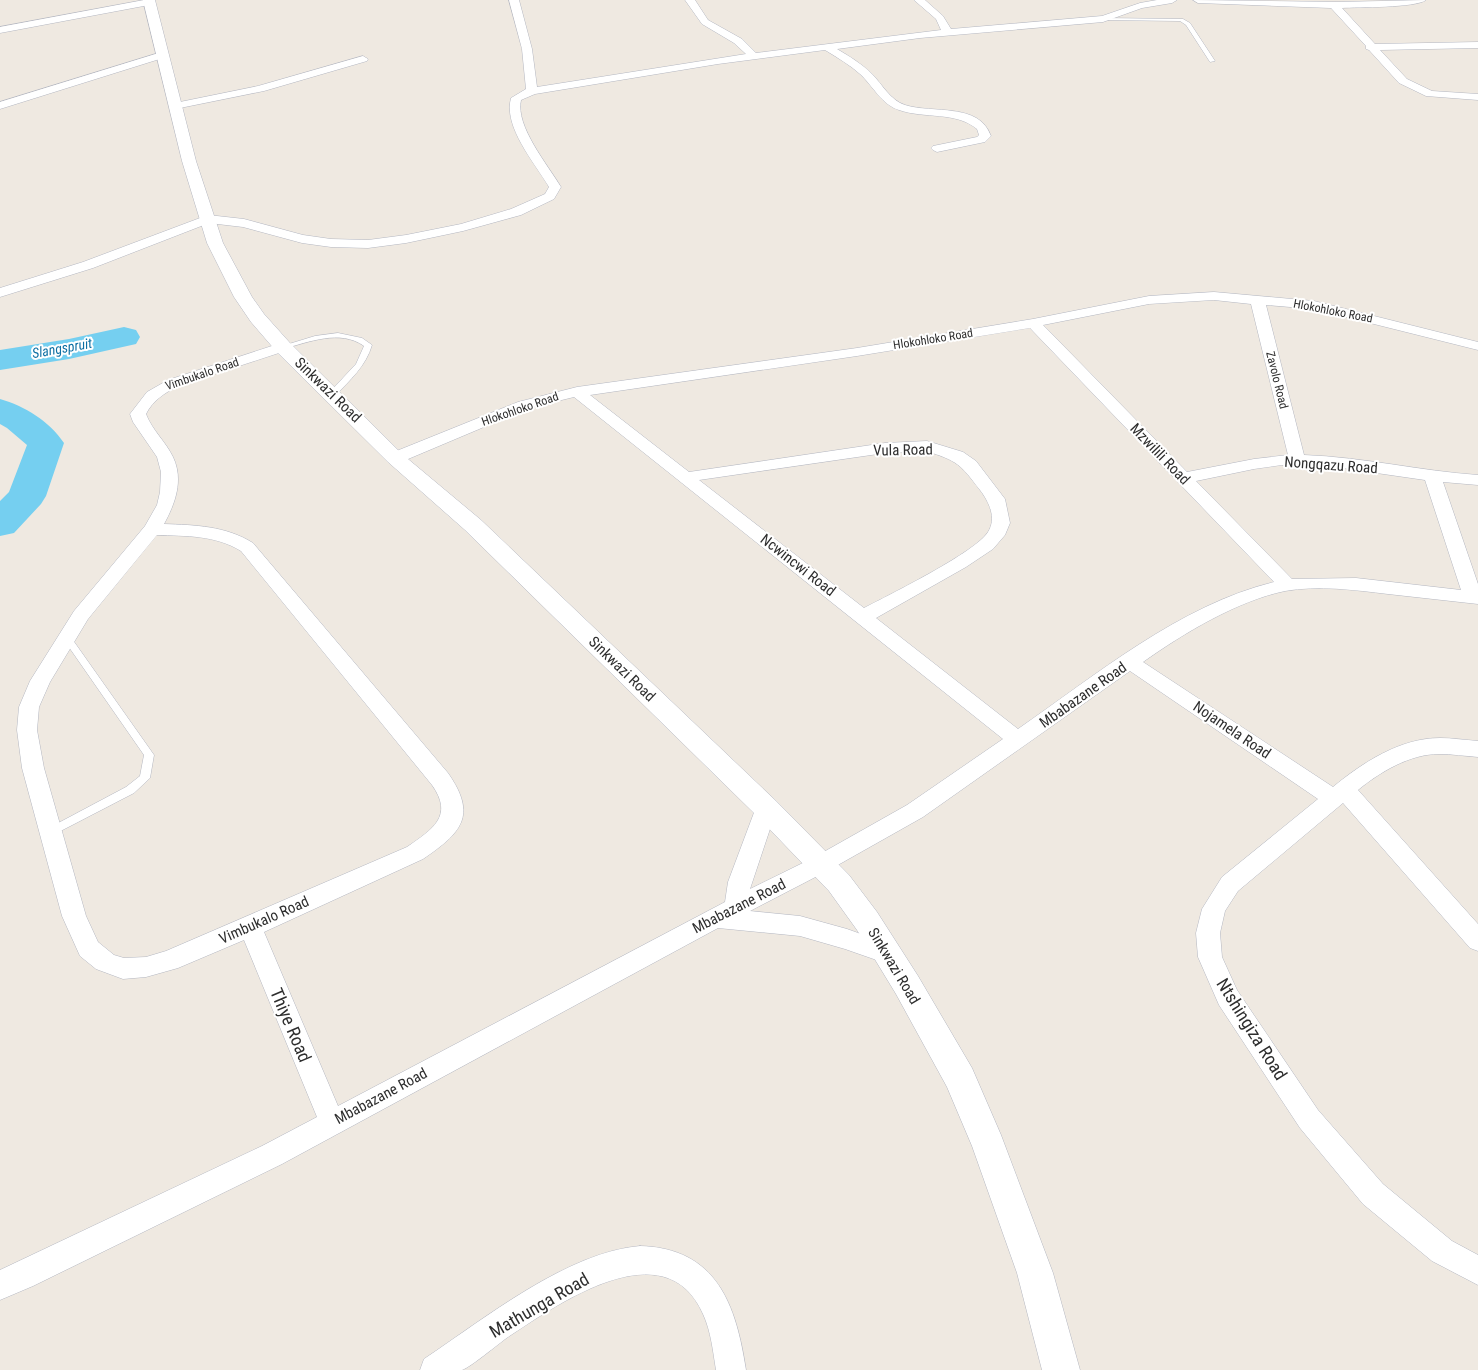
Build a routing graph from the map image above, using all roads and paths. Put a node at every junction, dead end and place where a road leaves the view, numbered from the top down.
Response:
1 (514, 0) edge
2 (690, 0) edge
3 (919, 0) edge
4 (1172, 0) edge
5 (1198, 0) edge
6 (1421, 0) edge
7 (149, 1) edge
8 (1405, 1) edge
9 (1335, 6) junction
10 (1104, 19) junction
11 (0, 30) edge
12 (947, 32) junction
13 (1478, 45) edge
14 (1370, 46) junction
15 (829, 48) junction
16 (162, 56) junction
17 (754, 57) junction
18 (363, 60) dead end
19 (1212, 61) dead end
20 (532, 91) junction
21 (1478, 97) edge
22 (0, 106) edge
23 (175, 106) junction
24 (937, 148) dead end
25 (208, 219) junction
26 (0, 293) edge
27 (1257, 300) junction
28 (1033, 323) junction
29 (1478, 346) edge
30 (283, 347) junction
31 (577, 392) junction
32 (332, 394) junction
33 (395, 458) junction
34 (1297, 460) junction
35 (1432, 474) junction
36 (686, 477) junction
37 (1184, 478) junction
38 (1478, 480) edge
39 (152, 529) junction
40 (1287, 585) junction
41 (1476, 597) edge
42 (863, 617) junction
43 (67, 638) junction
44 (1130, 662) junction
45 (1018, 740) junction
46 (1478, 749) edge
47 (1339, 794) junction
48 (766, 808) junction
49 (51, 832) junction
50 (821, 864) junction
51 (736, 907) junction
52 (715, 918) junction
53 (250, 927) junction
54 (1478, 941) edge
55 (888, 954) junction
56 (332, 1122) junction
57 (1478, 1271) edge
58 (0, 1285) edge
59 (435, 1370) edge
60 (731, 1370) edge
61 (1061, 1370) edge

1 - 20 street
2 - 17 street
3 - 12 street
4 - 10 street
5 - 9 street
6 - 8 street
7 - 11 street
7 - 16 street, Sinkwazi Road
8 - 9 street
9 - 14 street
10 - 12 street
10 - 19 lane
12 - 15 street
13 - 14 street
14 - 21 street
15 - 17 street
15 - 24 street
16 - 22 street
16 - 23 street, Sinkwazi Road
17 - 20 street
18 - 23 street
20 - 25 street
23 - 25 street, Sinkwazi Road
25 - 26 street
25 - 30 street, Sinkwazi Road
27 - 28 street, Hlokohloko Road
27 - 29 street, Hlokohloko Road
27 - 34 street, Zavolo Road
28 - 31 street, Hlokohloko Road
28 - 37 street, Mzwilili Road
30 - 32 street, Sinkwazi Road
30 - 32 lane
30 - 39 street, Vimbukalo Road
31 - 33 street, Hlokohloko Road
31 - 36 street, Ncwincwi Road
32 - 33 street, Sinkwazi Road
33 - 48 street, Sinkwazi Road
34 - 35 street, Nongqazu Road
34 - 37 street, Nongqazu Road
35 - 38 street, Nongqazu Road
35 - 41 street
36 - 42 street, Ncwincwi Road
36 - 42 street, Vula Road
37 - 40 street, Mzwilili Road
39 - 43 street, Vimbukalo Road
39 - 53 street, Vimbukalo Road
40 - 41 street, Mbabazane Road
40 - 44 street, Mbabazane Road
42 - 45 street, Ncwincwi Road
43 - 49 street, Vimbukalo Road
43 - 49 lane
44 - 45 street, Mbabazane Road
44 - 47 street, Nojamela Road
45 - 50 street, Mbabazane Road
46 - 47 street, Ntshingiza Road
47 - 54 street, Nojamela Road
47 - 57 street, Ntshingiza Road
48 - 50 street, Sinkwazi Road
48 - 51 street
49 - 53 street, Vimbukalo Road
50 - 51 street, Mbabazane Road
50 - 55 street, Sinkwazi Road
51 - 52 street, Mbabazane Road
52 - 55 street
52 - 56 street, Mbabazane Road
53 - 56 street, Thiye Road
55 - 61 street, Sinkwazi Road
56 - 58 street, Mbabazane Road
59 - 60 street, Mathunga Road

